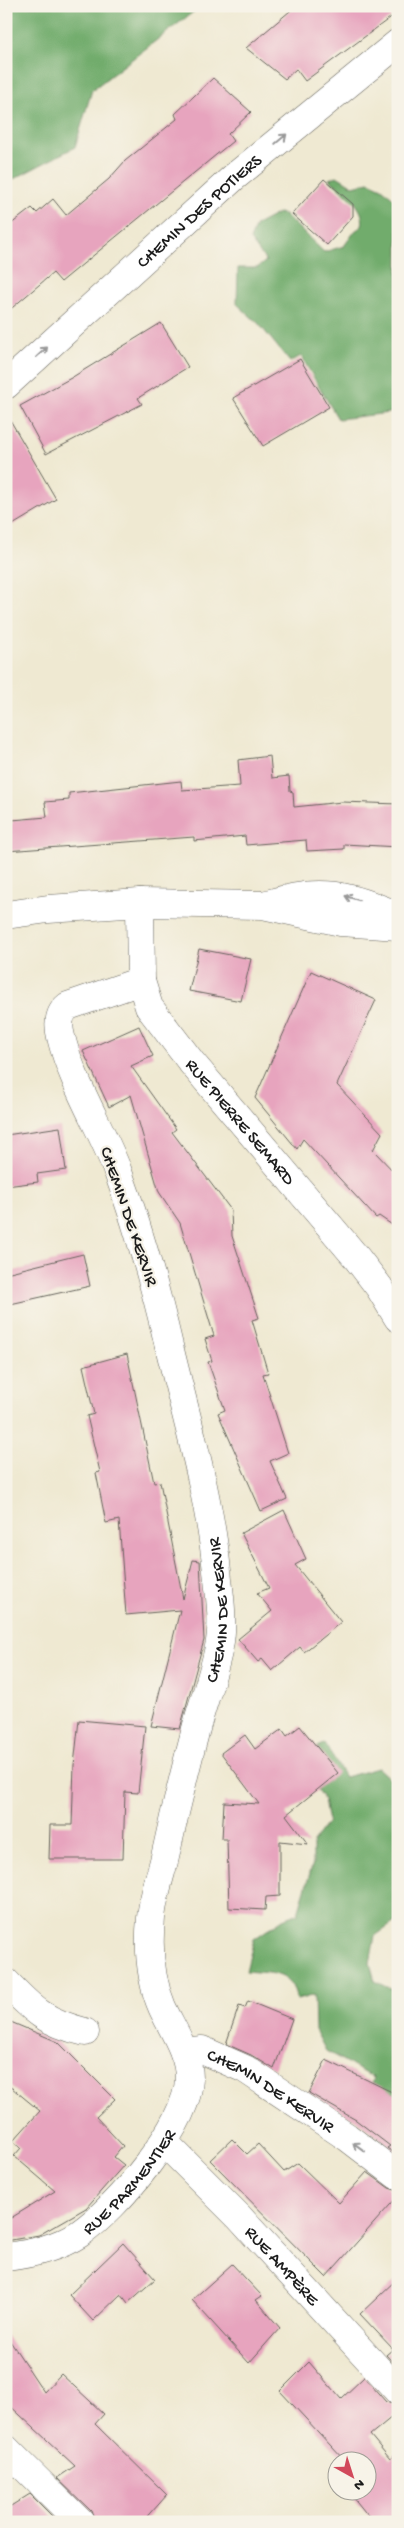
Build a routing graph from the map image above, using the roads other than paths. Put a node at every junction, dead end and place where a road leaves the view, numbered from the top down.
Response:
1 (396, 47) edge
2 (6, 385) edge
3 (140, 903) junction
4 (263, 905) junction
5 (6, 915) edge
6 (398, 916) edge
7 (398, 926) edge
8 (141, 981) junction
9 (398, 1318) edge
10 (6, 1982) edge
11 (85, 2032) dead end
12 (184, 2052) junction
13 (164, 2142) junction
14 (398, 2176) edge
15 (6, 2257) edge
16 (398, 2391) edge
17 (6, 2449) edge
18 (80, 2522) edge

2 -> 1 street, CHEMIN DES POTIERS
3 - 4 street
3 - 5 street
3 - 8 street, RUE PIERRE SEMARD
6 -> 4 street
4 - 7 street
8 - 9 street, RUE PIERRE SEMARD
8 - 12 street, CHEMIN DE KERVIR
10 - 11 street
12 - 13 street, RUE PARMENTIER
14 -> 12 street, CHEMIN DE KERVIR
13 - 15 street, RUE PARMENTIER
13 - 16 street, RUE AMPÈRE
17 - 18 street

